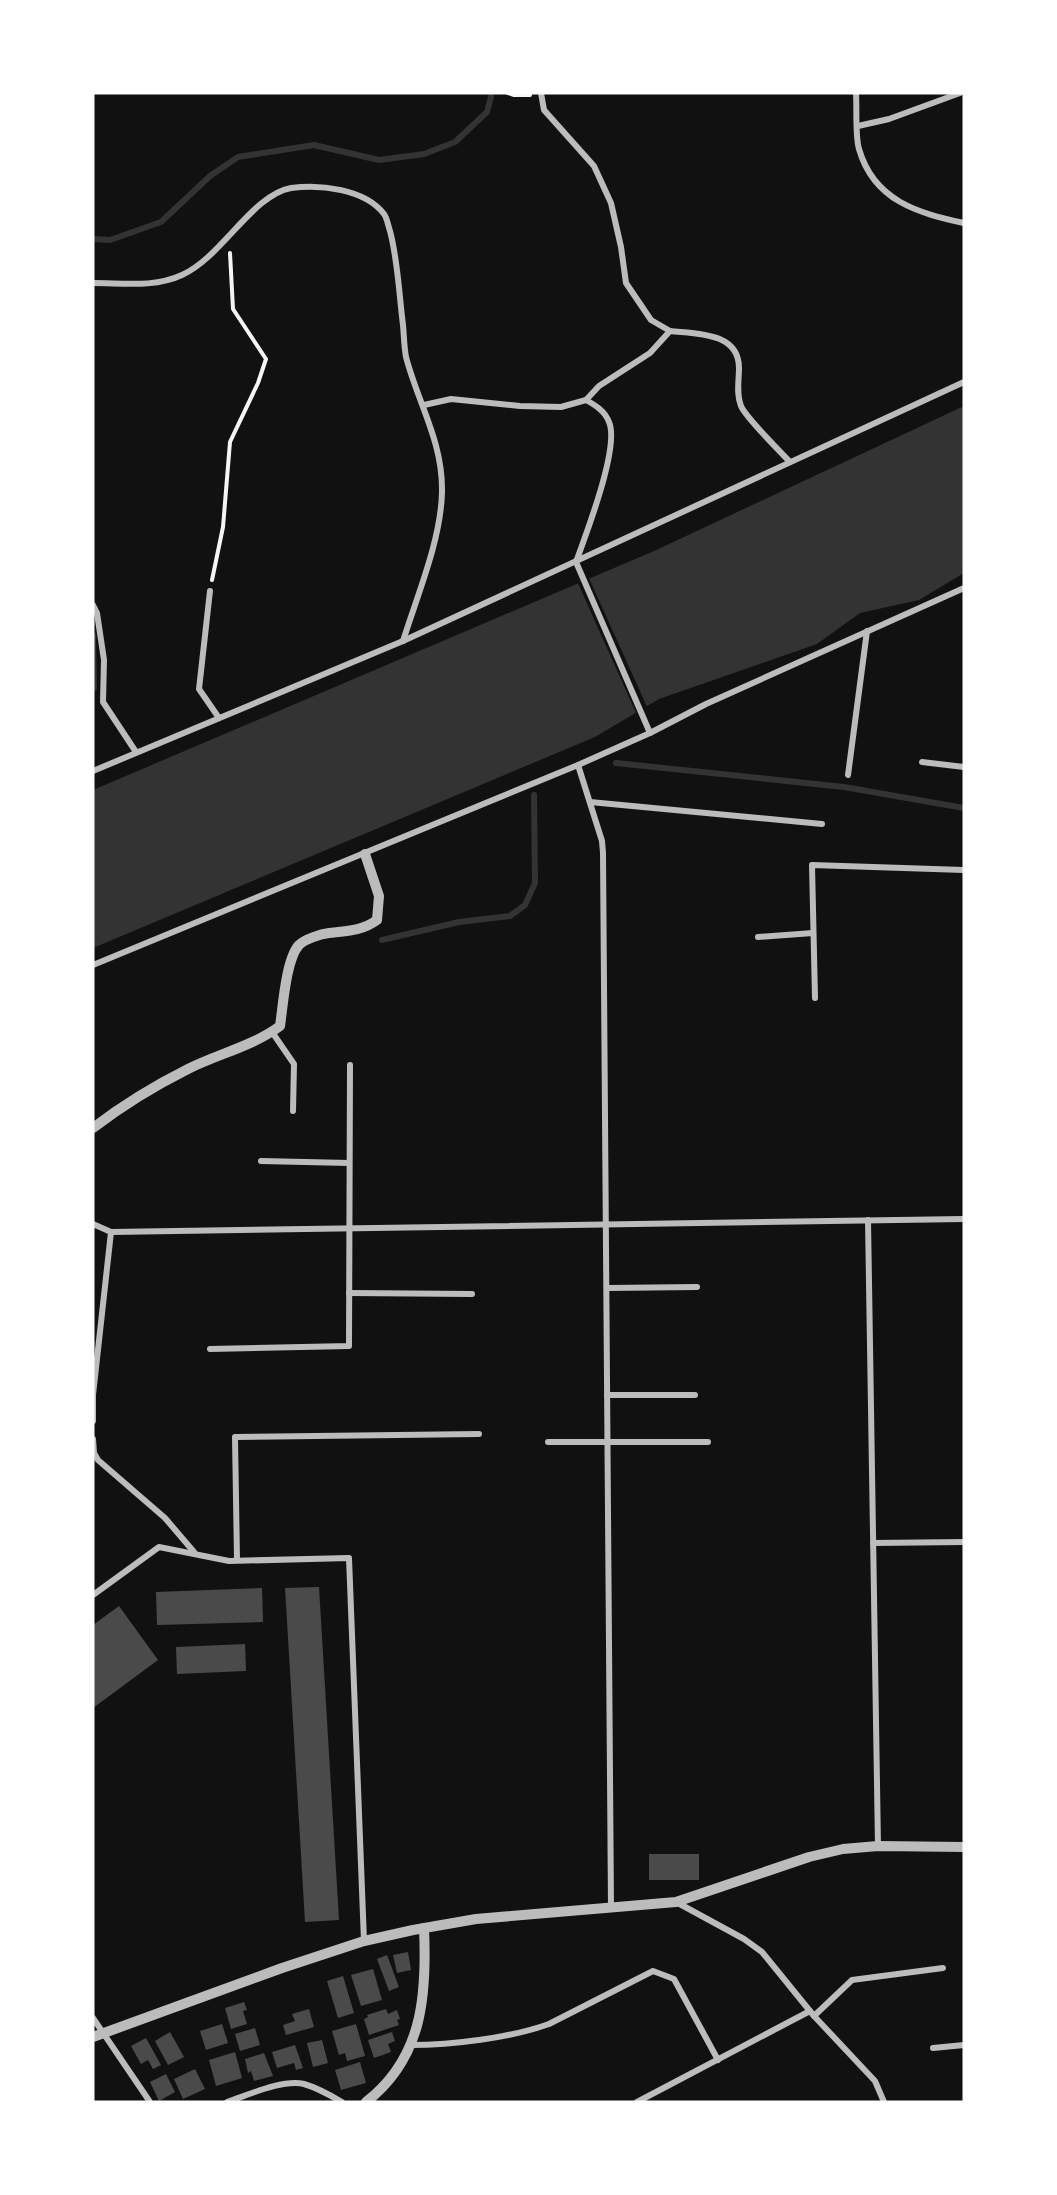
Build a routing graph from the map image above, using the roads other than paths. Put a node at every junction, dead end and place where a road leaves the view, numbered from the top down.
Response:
1 (855, 93) edge
2 (960, 93) edge
3 (540, 94) edge
4 (858, 126) junction
5 (964, 223) edge
6 (93, 283) edge
7 (670, 331) junction
8 (964, 382) edge
9 (585, 400) junction
10 (424, 405) junction
11 (790, 462) junction
12 (576, 562) junction
13 (964, 588) edge
14 (210, 591) road end
15 (93, 605) edge
16 (867, 631) junction
17 (403, 641) junction
18 (219, 718) junction
19 (650, 733) junction
20 (136, 752) junction
21 (922, 762) dead end
22 (578, 765) junction
23 (964, 767) edge
24 (93, 771) edge
25 (848, 775) dead end
26 (590, 802) junction
27 (822, 824) dead end
28 (365, 854) junction
29 (964, 870) edge
30 (813, 933) junction
31 (758, 937) dead end
32 (93, 965) edge
33 (815, 998) dead end
34 (272, 1032) junction
35 (350, 1065) dead end
36 (293, 1111) dead end
37 (93, 1128) edge
38 (261, 1161) dead end
39 (350, 1163) junction
40 (964, 1219) edge
41 (868, 1220) junction
42 (93, 1224) edge
43 (606, 1224) junction
44 (349, 1228) junction
45 (111, 1232) junction
46 (697, 1287) dead end
47 (607, 1288) junction
48 (349, 1293) junction
49 (472, 1294) dead end
50 (210, 1348) dead end
51 (608, 1395) junction
52 (695, 1395) dead end
53 (93, 1420) edge
54 (479, 1434) dead end
55 (93, 1439) edge
56 (608, 1442) junction
57 (708, 1442) dead end
58 (548, 1443) dead end
59 (873, 1542) junction
60 (964, 1542) edge
61 (194, 1553) junction
62 (237, 1560) junction
63 (93, 1594) edge
64 (878, 1846) junction
65 (964, 1847) edge
66 (676, 1902) junction
67 (611, 1908) junction
68 (424, 1928) junction
69 (364, 1941) junction
70 (943, 1968) dead end
71 (812, 2013) junction
72 (93, 2018) edge
73 (104, 2033) junction
74 (93, 2037) edge
75 (410, 2045) junction
76 (964, 2045) edge
77 (933, 2048) dead end
78 (718, 2060) junction
79 (150, 2102) edge
80 (227, 2102) edge
81 (342, 2102) edge
82 (366, 2102) edge
83 (637, 2102) edge
84 (884, 2102) edge

1 - 4 street
2 - 4 street
3 - 7 street
4 - 5 street
6 - 10 street
7 - 9 street
7 - 11 street
8 - 11 street
9 - 10 street
9 - 12 street
10 - 17 street
11 - 12 street
12 - 17 street
12 - 19 street
13 - 16 street
14 - 18 street
15 - 20 street
16 - 19 street
16 - 25 street
17 - 18 street
18 - 20 street
19 - 22 street
20 - 24 street
21 - 23 street
22 - 26 street
22 - 28 street
26 - 27 street
26 - 43 street
28 - 32 street
28 - 34 street
29 - 30 street
30 - 31 street
30 - 33 street
34 - 36 street
34 - 37 street
35 - 39 street
38 - 39 street
39 - 44 street
40 - 41 street
41 - 43 street
41 - 59 street
42 - 45 street
43 - 44 street
43 - 47 street
44 - 45 street
44 - 48 street
45 - 53 street
46 - 47 street
47 - 51 street
48 - 49 street
48 - 50 street
51 - 52 street
51 - 56 street
54 - 62 street
55 - 61 street
56 - 57 street
56 - 58 street
56 - 67 street
59 - 60 street
59 - 64 street
61 - 62 street
61 - 63 street
62 - 69 street
64 - 65 street
64 - 66 street
66 - 67 street
66 - 71 street
67 - 68 street
68 - 69 street
68 - 75 street
69 - 73 street
70 - 71 street
71 - 78 street
71 - 84 street
72 - 73 street
73 - 74 street
73 - 79 street
75 - 78 street
75 - 82 street
76 - 77 street
78 - 83 street
80 - 81 street

